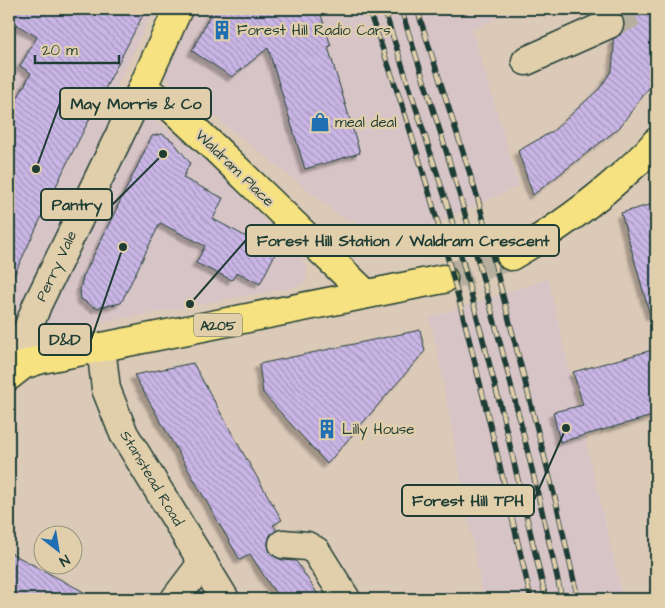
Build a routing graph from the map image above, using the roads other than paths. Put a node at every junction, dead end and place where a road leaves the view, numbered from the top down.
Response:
1 (178, 9) edge
2 (610, 24) tunnel mouth
3 (526, 60) dead end
4 (142, 89) junction
5 (656, 142) edge
6 (511, 256) tunnel mouth
7 (442, 279) tunnel mouth
8 (366, 294) junction
9 (101, 348) junction
10 (16, 370) edge
11 (283, 544) dead end
12 (203, 562) junction
13 (175, 599) edge
14 (225, 599) edge
15 (346, 599) edge

1 - 4 main road, Perry Vale
2 - 3 street
4 - 8 main road, Waldram Place
4 - 10 street, Perry Vale
5 - 6 main road
7 - 8 main road, A205
8 - 9 main road, A205
9 - 10 main road, A205
9 - 12 street, Stanstead Road
11 - 15 street
12 - 13 street
12 - 14 street, Stanstead Road

